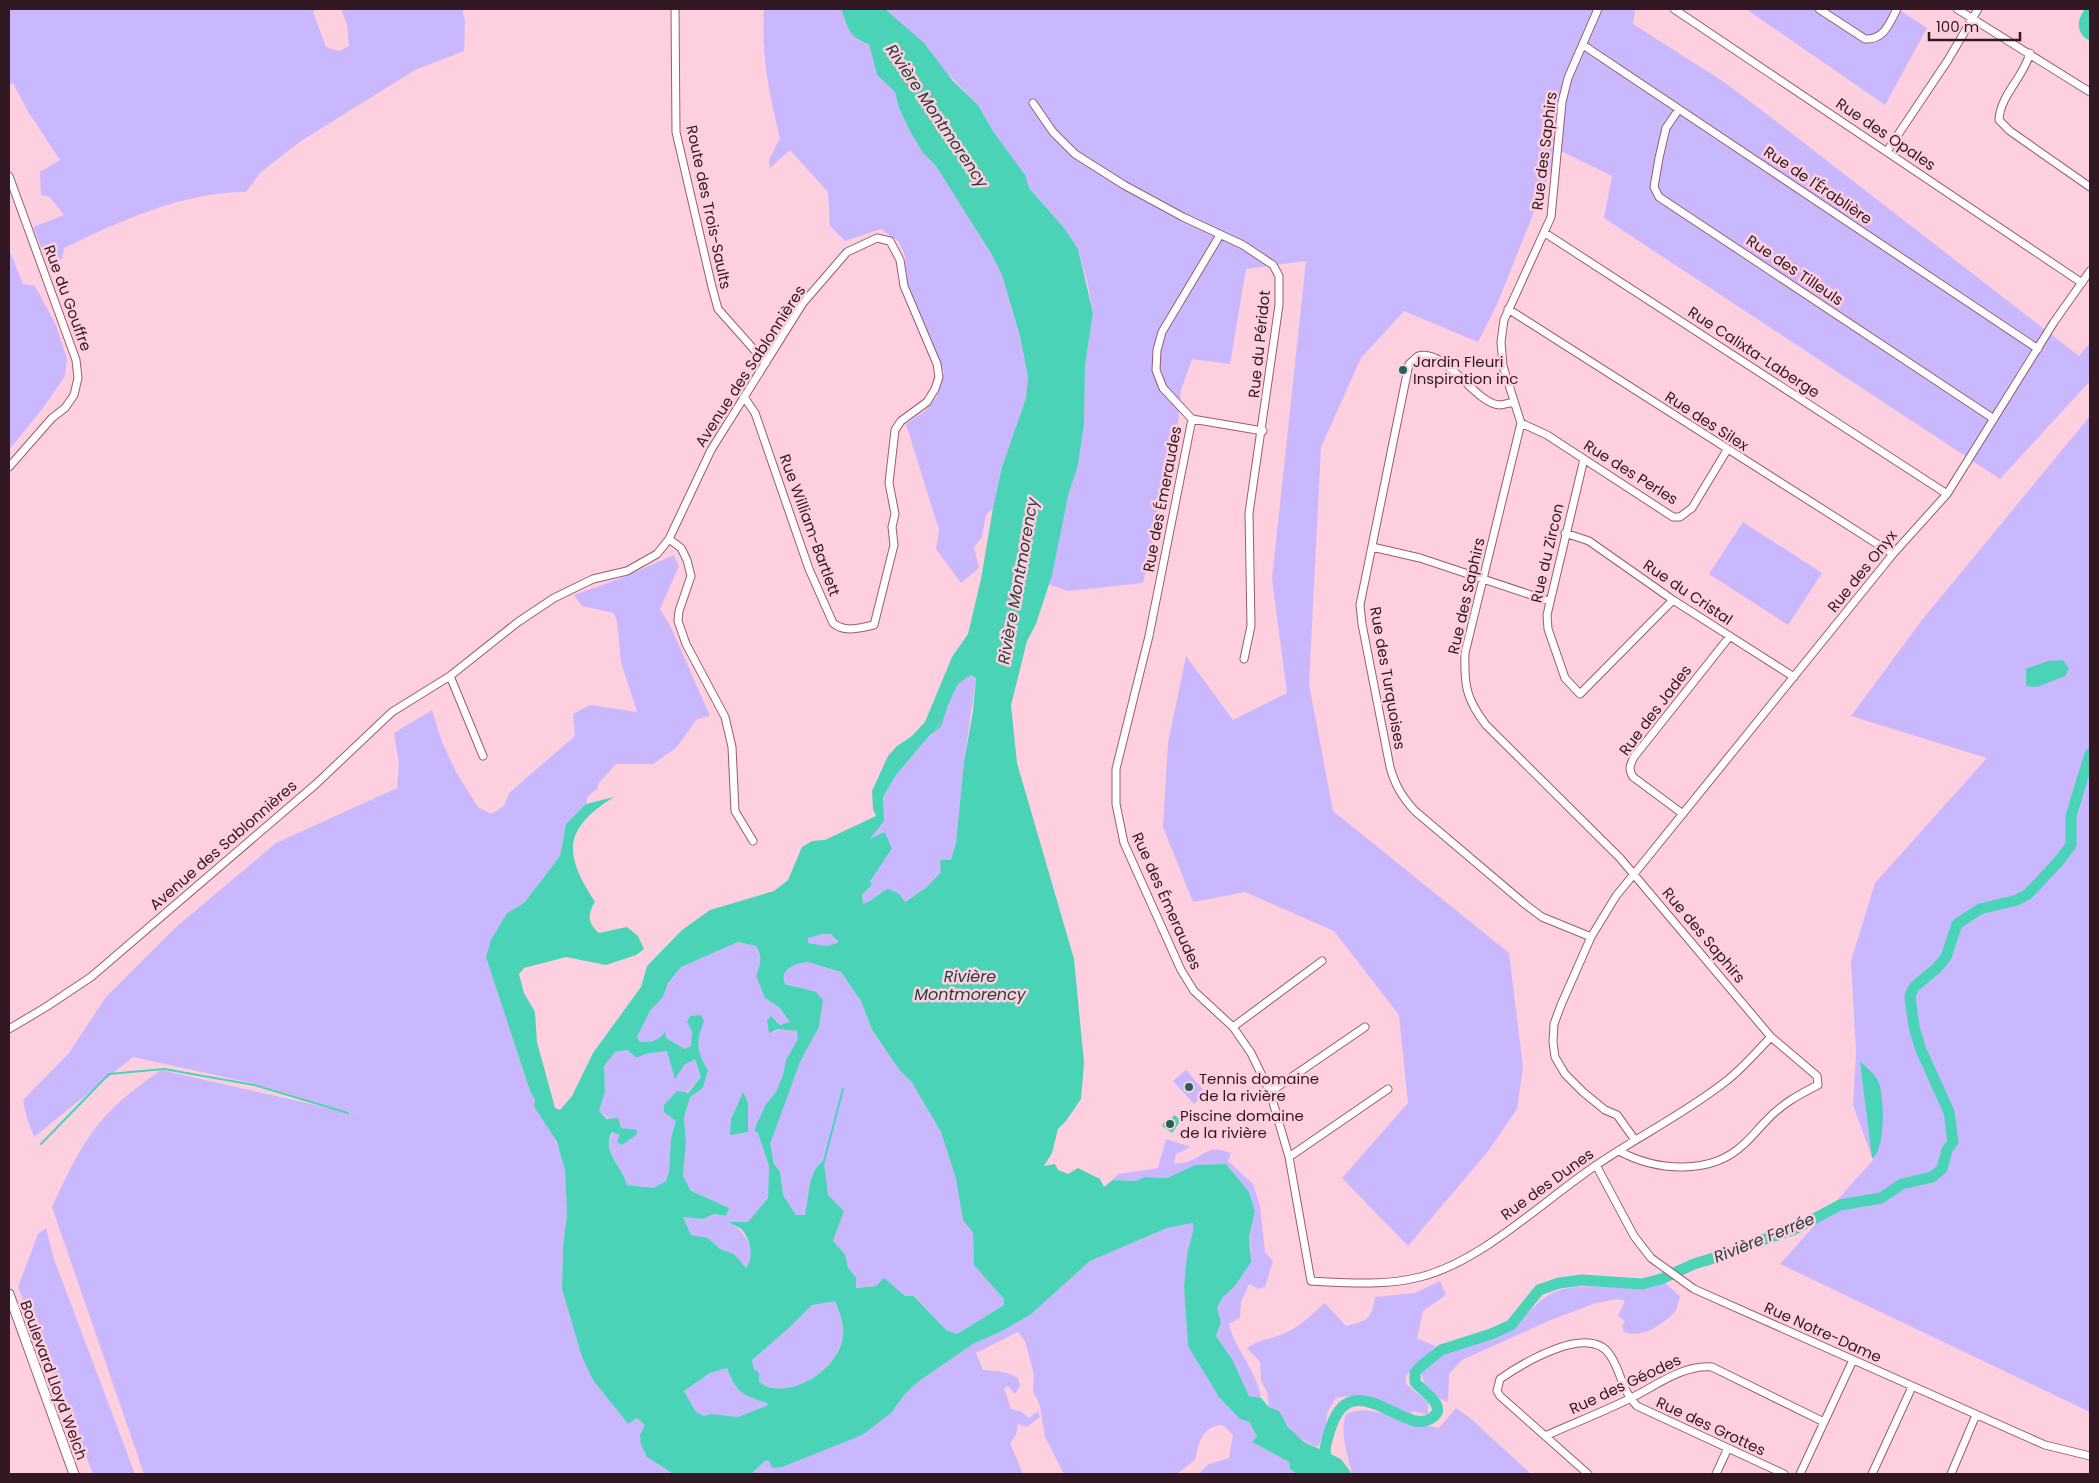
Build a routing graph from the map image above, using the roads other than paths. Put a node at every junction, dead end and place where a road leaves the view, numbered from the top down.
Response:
1 (675, 9) edge
2 (1598, 9) edge
3 (1674, 9) edge
4 (1818, 9) edge
5 (1897, 9) edge
6 (1956, 9) edge
7 (1978, 9) edge
8 (1974, 18) junction
9 (1583, 45) junction
10 (2030, 53) junction
11 (2090, 92) edge
12 (1033, 102) dead end
13 (1679, 109) junction
14 (1887, 151) junction
15 (9, 176) edge
16 (2090, 187) edge
17 (1545, 233) junction
18 (1220, 235) junction
19 (2090, 271) edge
20 (2082, 283) junction
21 (1508, 309) junction
22 (2038, 349) junction
23 (766, 363) junction
24 (744, 397) junction
25 (1514, 402) junction
26 (1192, 419) junction
27 (1994, 419) junction
28 (1521, 423) junction
29 (1262, 431) junction
30 (1728, 450) junction
31 (1584, 459) junction
32 (9, 467) edge
33 (1947, 494) junction
34 (1565, 533) junction
35 (669, 540) junction
36 (1372, 547) junction
37 (1893, 554) junction
38 (1483, 579) junction
39 (1674, 600) junction
40 (1549, 601) junction
41 (874, 625) joint
42 (1730, 636) junction
43 (1244, 659) dead end
44 (450, 676) junction
45 (1794, 677) junction
46 (483, 756) dead end
47 (1683, 814) junction
48 (753, 841) dead end
49 (1634, 874) junction
50 (1591, 937) junction
51 (1322, 961) dead end
52 (1233, 1027) junction
53 (1365, 1027) dead end
54 (9, 1029) edge
55 (1771, 1037) junction
56 (1388, 1089) dead end
57 (1270, 1092) junction
58 (1635, 1140) junction
59 (1619, 1151) junction
60 (1289, 1156) junction
61 (1596, 1165) junction
62 (1311, 1281) joint
63 (9, 1294) edge
64 (1853, 1360) junction
65 (1912, 1387) junction
66 (1630, 1399) junction
67 (1976, 1415) junction
68 (1824, 1422) junction
69 (1545, 1436) junction
70 (1727, 1450) junction
71 (2090, 1456) edge
72 (74, 1474) edge
73 (1588, 1474) edge
74 (1716, 1474) edge
75 (1784, 1474) edge
76 (1800, 1474) edge
77 (1872, 1474) edge
78 (1951, 1474) edge

1 - 23 street, Route des Trois-Saults
2 - 9 street, Rue des Saphirs
3 - 14 street, Rue des Opales
4 - 5 street
6 - 8 street
7 - 8 street
8 - 10 street
8 - 14 street
9 - 13 street, Rue de l'Érablière
9 - 17 street, Rue des Saphirs
10 - 11 street
10 - 16 street
12 - 18 street, Rue du Péridot
13 - 22 street, Rue de l'Érablière
13 - 27 street, Rue des Tilleuls
14 - 20 street, Rue des Opales
15 - 32 street, Rue du Gouffre
17 - 21 street, Rue des Saphirs
17 - 33 street, Rue Calixta-Laberge
18 - 26 street
18 - 29 street, Rue du Péridot
19 - 20 street, Rue des Onyx
20 - 22 street, Rue des Onyx
21 - 25 street, Rue des Saphirs
21 - 30 street, Rue des Silex
22 - 27 street, Rue des Onyx
23 - 24 street, Avenue des Sablonnières
23 - 41 street, Avenue des Sablonnières
24 - 35 street, Avenue des Sablonnières
24 - 41 street, Rue William-Bartlett
25 - 28 street, Rue des Saphirs
25 - 36 street, Rue des Turquoises
26 - 29 street
26 - 52 street, Rue des Émeraudes
27 - 33 street, Rue des Onyx
28 - 31 street, Rue des Perles
28 - 38 street, Rue des Saphirs
29 - 43 street, Rue du Péridot
30 - 31 street, Rue des Perles
30 - 37 street, Rue des Silex
31 - 34 street, Rue du Zircon
33 - 37 street, Rue des Onyx
34 - 39 street, Rue du Cristal
34 - 40 street, Rue du Zircon
35 - 44 street, Avenue des Sablonnières
35 - 48 street
36 - 38 street
36 - 50 street, Rue des Turquoises
37 - 45 street, Rue des Onyx
38 - 40 street
38 - 49 street, Rue des Saphirs
39 - 40 street, Rue du Zircon
39 - 42 street, Rue du Cristal
42 - 45 street, Rue du Cristal
42 - 47 street, Rue des Jades
44 - 46 street
44 - 54 street, Avenue des Sablonnières
45 - 47 street, Rue des Onyx
47 - 49 street, Rue des Onyx
49 - 50 street, Rue des Onyx
49 - 55 street, Rue des Saphirs
50 - 58 street, Rue des Onyx
51 - 52 street
52 - 57 street, Rue des Émeraudes
53 - 57 street
55 - 58 street, Rue des Dunes
55 - 59 street, Rue des Saphirs
56 - 60 street
57 - 60 street, Rue des Émeraudes
58 - 59 street, Rue des Dunes
59 - 61 street, Rue des Dunes
60 - 62 street, Rue des Émeraudes
61 - 62 street, Rue des Dunes
61 - 64 street, Rue Notre-Dame
63 - 72 main road, Boulevard Lloyd Welch
64 - 65 street, Rue Notre-Dame
64 - 68 street
65 - 67 street, Rue Notre-Dame
65 - 77 street
66 - 68 street, Rue des Géodes
66 - 69 street, Rue des Géodes
66 - 69 street
66 - 70 street, Rue des Grottes
67 - 71 street, Rue Notre-Dame
67 - 78 street
68 - 76 street
69 - 73 street
70 - 74 street
70 - 75 street, Rue des Grottes

